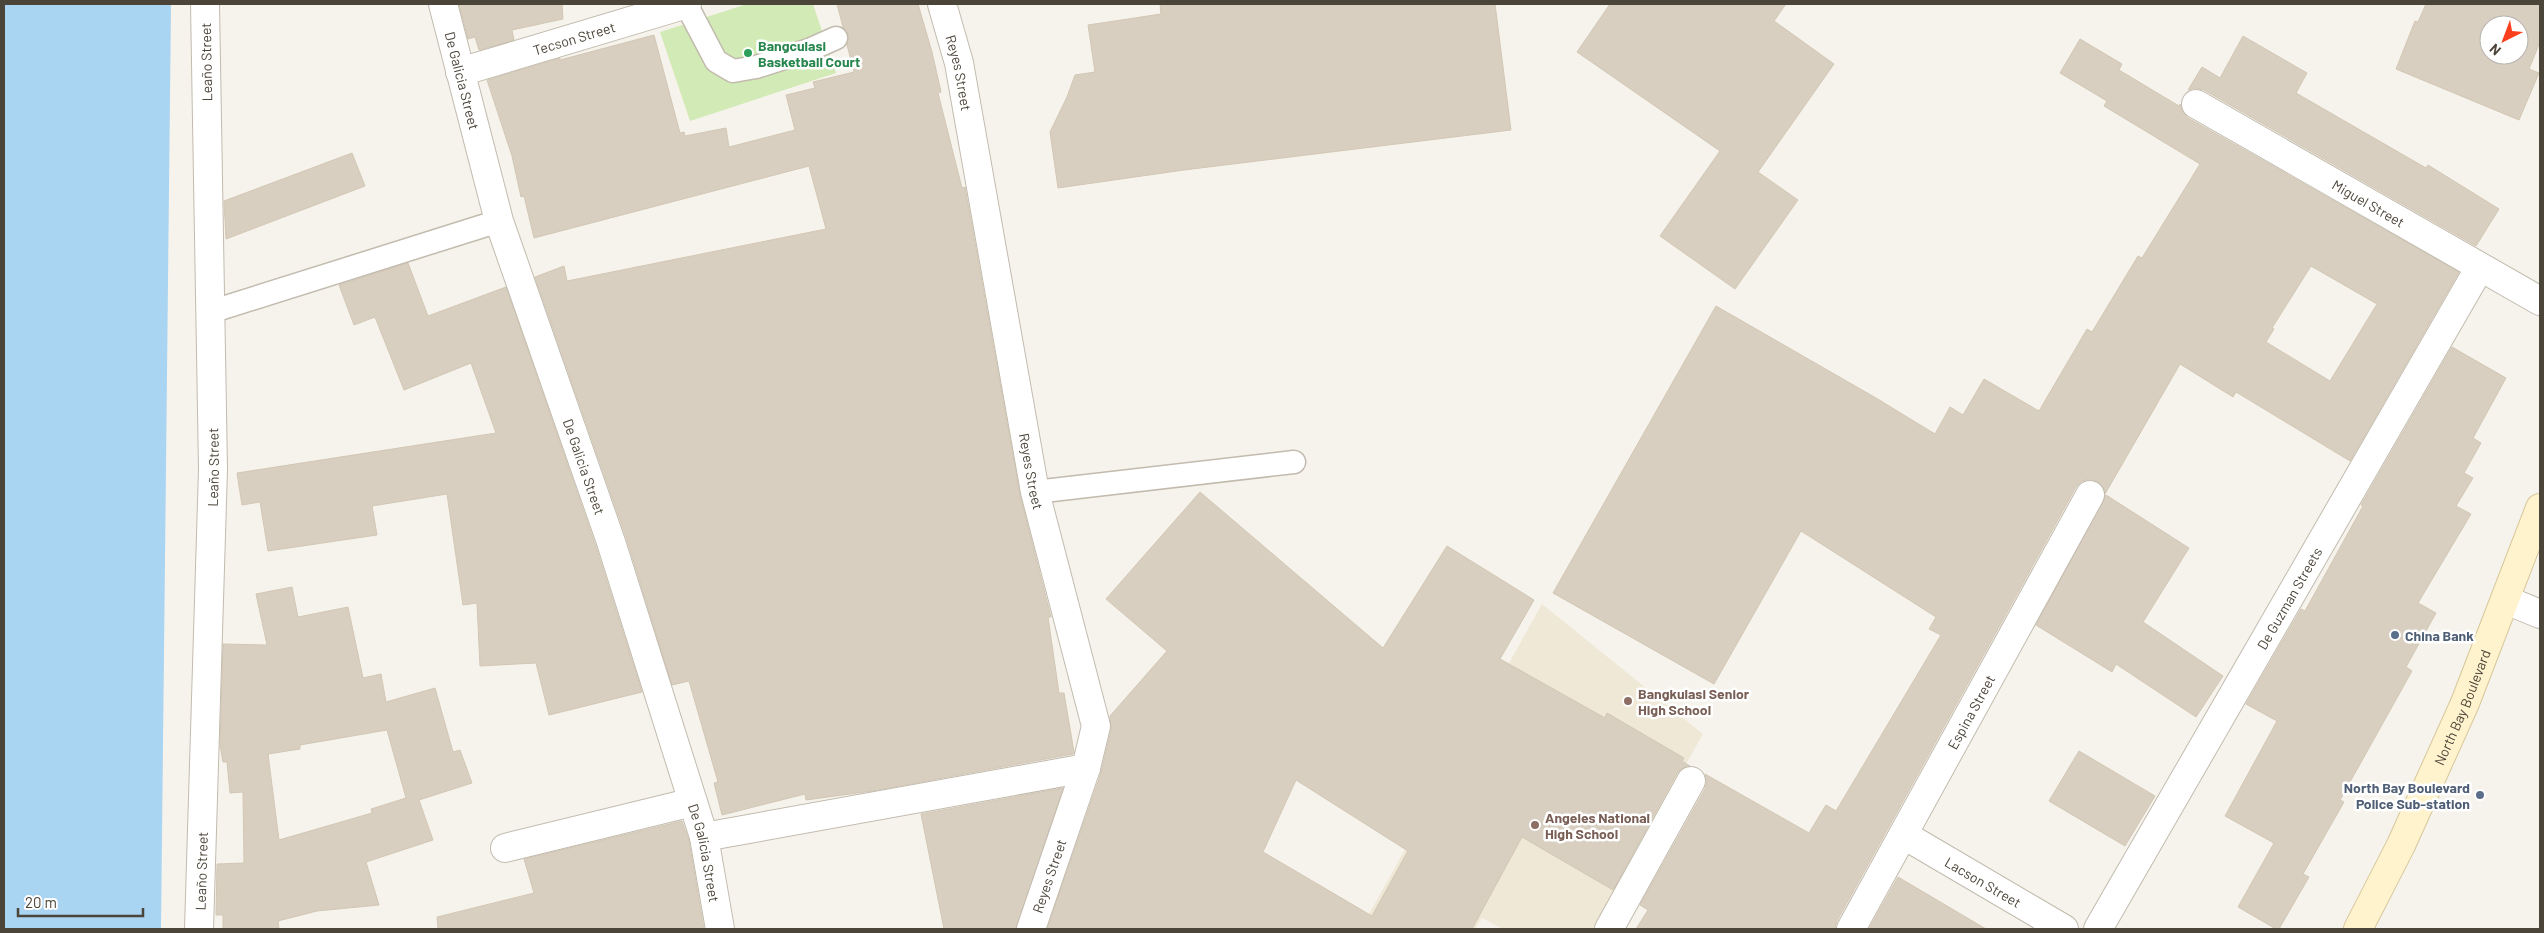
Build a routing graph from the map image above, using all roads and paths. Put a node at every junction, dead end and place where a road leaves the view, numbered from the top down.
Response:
1 (204, 4) edge
2 (443, 4) edge
3 (686, 4) edge
4 (943, 4) edge
5 (836, 38) dead end
6 (460, 72) junction
7 (2196, 104) dead end
8 (499, 221) junction
9 (2480, 267) junction
10 (2540, 301) edge
11 (210, 312) junction
12 (1294, 462) dead end
13 (1036, 492) junction
14 (2090, 495) dead end
15 (2540, 508) edge
16 (2506, 600) junction
17 (2540, 614) edge
18 (1086, 768) junction
19 (1691, 781) dead end
20 (693, 802) junction
21 (1904, 835) junction
22 (704, 837) junction
23 (505, 848) dead end
24 (199, 929) edge
25 (720, 929) edge
26 (1031, 929) edge
27 (1608, 929) edge
28 (1851, 929) edge
29 (2064, 929) edge
30 (2098, 929) edge
31 (2358, 929) edge

1 - 11 street, Leaño Street
2 - 6 street, De Galicia Street
3 - 5 lane
3 - 6 street, Tecson Street
4 - 13 street, Reyes Street
6 - 8 street, De Galicia Street
7 - 9 street, Miguel Street
8 - 11 lane
8 - 20 street, De Galicia Street
9 - 10 street, Miguel Street
9 - 30 street, De Guzman Streets
11 - 24 street, Leaño Street
12 - 13 lane
13 - 18 street, Reyes Street
14 - 21 street, Espina Street
15 - 16 main road, North Bay Boulevard
16 - 17 street
16 - 31 main road, North Bay Boulevard
18 - 22 street
18 - 26 street, Reyes Street
19 - 27 street
20 - 22 street, De Galicia Street
20 - 23 street
21 - 28 street, Espina Street
21 - 29 street, Lacson Street
22 - 25 street, De Galicia Street

